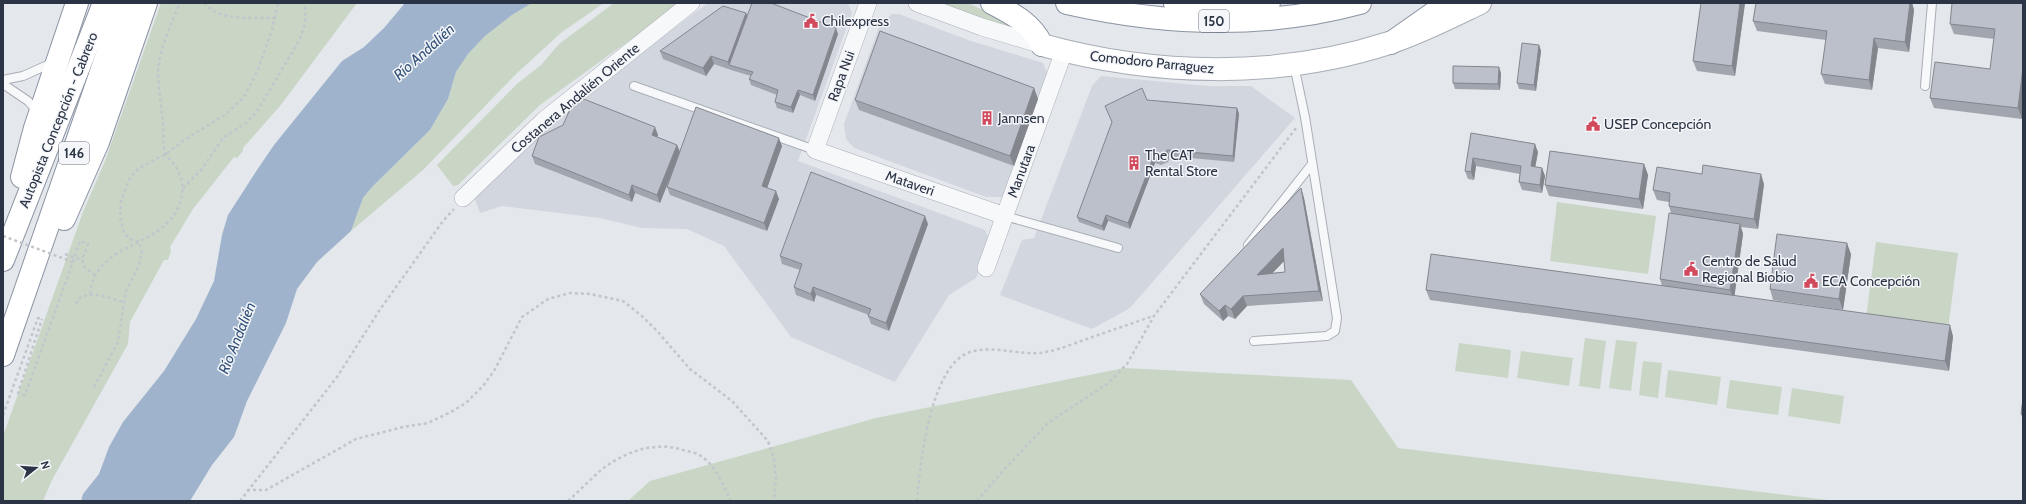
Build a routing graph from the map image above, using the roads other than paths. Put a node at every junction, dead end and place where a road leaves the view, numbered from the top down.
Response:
1 (77, 3) edge
2 (104, 3) edge
3 (126, 3) edge
4 (146, 3) edge
5 (691, 3) edge
6 (868, 3) edge
7 (917, 3) edge
8 (992, 3) edge
9 (1067, 3) edge
10 (1159, 3) edge
11 (1269, 3) edge
12 (1360, 3) edge
13 (1448, 3) edge
14 (1480, 3) edge
15 (1932, 3) edge
16 (1391, 43) junction
17 (1042, 45) junction
18 (1064, 51) junction
19 (58, 60) junction
20 (1294, 64) junction
21 (3, 80) edge
22 (3, 84) edge
23 (634, 86) dead end
24 (1925, 86) dead end
25 (40, 113) junction
26 (815, 150) junction
27 (1312, 164) junction
28 (464, 198) road end
29 (1005, 216) junction
30 (3, 248) edge
31 (1118, 248) dead end
32 (1244, 249) edge
33 (3, 260) edge
34 (986, 268) dead end
35 (22, 302) junction
36 (1254, 341) dead end
37 (3, 355) edge

1 - 19 main road
2 - 33 main road, Autopista Concepción - Cabrero / 146
3 - 35 main road, Autopista Concepción - Cabrero / 146
4 - 35 main road
5 - 28 street, Costanera Andalién Oriente
6 - 26 street, Rapa Nui
7 - 17 street, Comodoro Parraguez
8 - 17 main road
9 - 12 main road, 150
10 - 11 main road, 150
13 - 16 main road
14 - 16 main road, Comodoro Parraguez
15 - 24 lane
16 - 20 main road, Comodoro Parraguez
17 - 18 main road, Comodoro Parraguez
18 - 20 main road, Comodoro Parraguez
18 - 29 street, Manutara
19 - 21 lane
19 - 25 main road
20 - 27 lane
22 - 25 lane
23 - 26 lane
25 - 30 main road
26 - 29 street, Mataveri
27 - 32 lane
27 - 36 lane
29 - 31 lane
29 - 34 street, Manutara
35 - 37 main road, Autopista Concepción - Cabrero / 146

